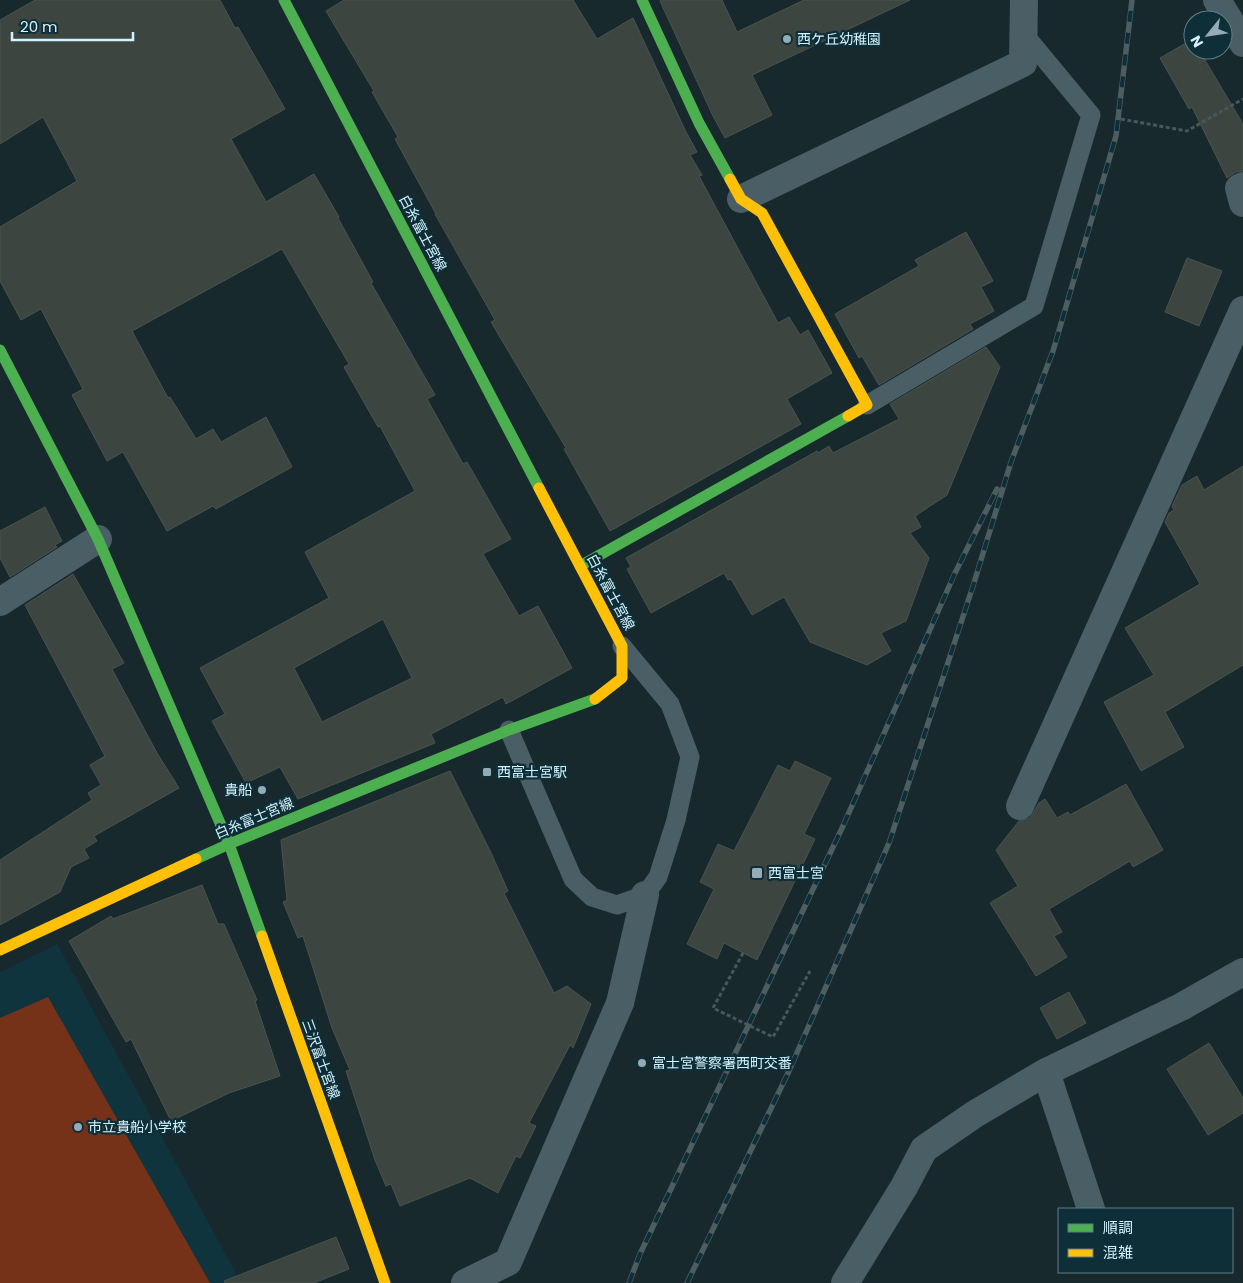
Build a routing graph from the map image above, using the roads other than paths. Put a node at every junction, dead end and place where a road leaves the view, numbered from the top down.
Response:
1 (284, 0) edge
2 (642, 0) edge
3 (1024, 0) edge
4 (1217, 0) edge
5 (1024, 34) junction
6 (1243, 43) edge
7 (1243, 186) edge
8 (741, 200) junction
9 (1243, 203) edge
10 (1243, 310) edge
11 (0, 350) edge
12 (867, 405) junction
13 (98, 539) junction
14 (580, 566) junction
15 (0, 602) edge
16 (622, 646) junction
17 (508, 730) junction
18 (1020, 806) dead end
19 (229, 844) junction
20 (646, 895) junction
21 (0, 950) edge
22 (1243, 972) edge
23 (1046, 1072) junction
24 (1091, 1208) edge
25 (385, 1283) edge
26 (465, 1283) edge
27 (845, 1283) edge

1 - 14 main road, 白糸富士宮線
2 - 8 main road
3 - 5 street
4 - 6 street
5 - 8 street
5 - 12 lane
7 - 9 street
8 - 12 main road
10 - 18 street
11 - 13 main road, 三沢富士宮線
12 - 14 main road
13 - 15 street
13 - 19 main road, 三沢富士宮線
14 - 16 main road, 白糸富士宮線
16 - 17 main road, 白糸富士宮線
16 - 20 lane
17 - 19 main road, 白糸富士宮線
17 - 20 lane
19 - 21 main road, 白糸富士宮線
19 - 25 main road, 三沢富士宮線
20 - 26 street
22 - 23 street
23 - 24 street
23 - 27 street

